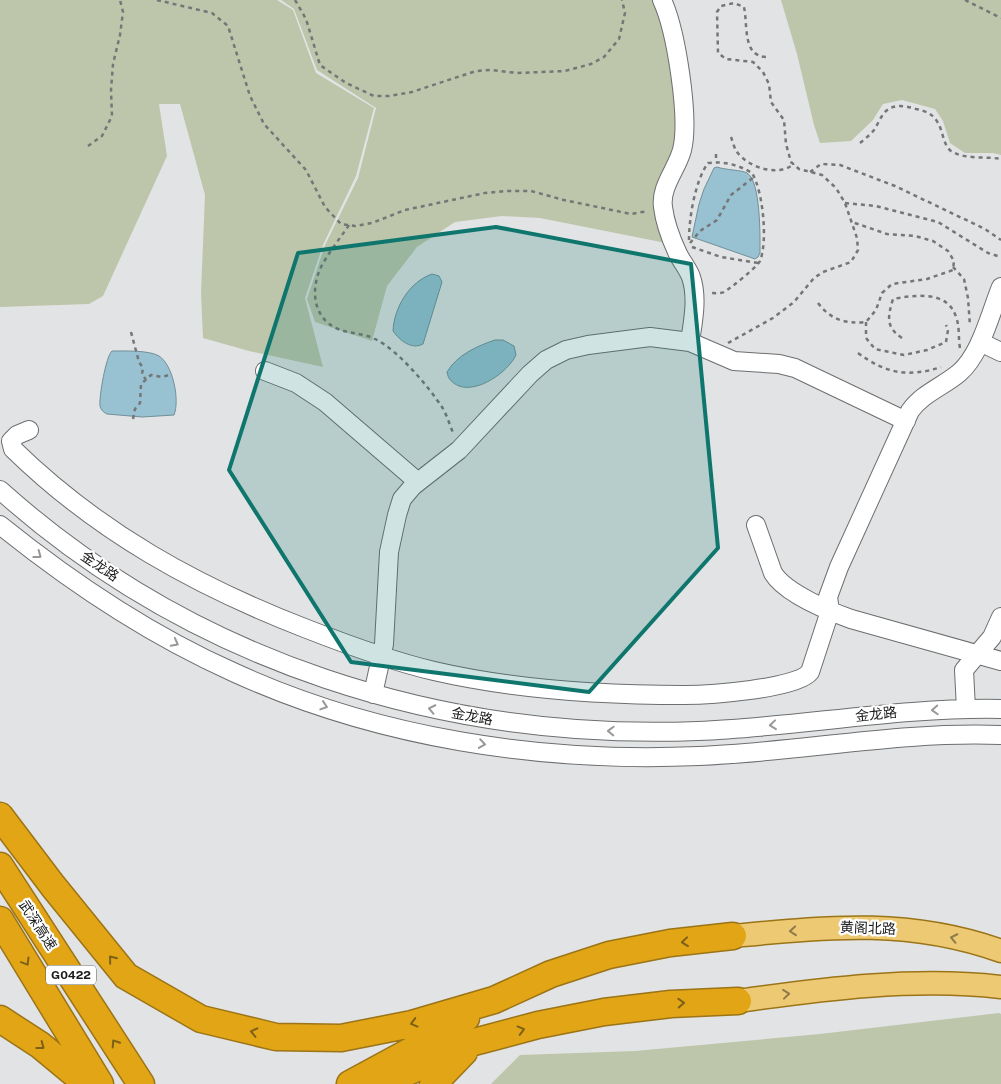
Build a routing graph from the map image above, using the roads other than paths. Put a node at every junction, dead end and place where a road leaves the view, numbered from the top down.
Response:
1 (662, 0) edge
2 (1001, 287) edge
3 (972, 340) junction
4 (690, 342) junction
5 (1001, 352) edge
6 (265, 371) dead end
7 (906, 421) junction
8 (29, 430) dead end
9 (418, 482) junction
10 (0, 490) edge
11 (0, 524) edge
12 (756, 525) dead end
13 (830, 611) junction
14 (1001, 617) edge
15 (978, 654) junction
16 (383, 656) junction
17 (1001, 661) edge
18 (373, 694) junction
19 (966, 709) junction
20 (1001, 709) edge
21 (1001, 734) edge
22 (0, 816) edge
23 (0, 866) edge
24 (0, 920) edge
25 (733, 936) joint
26 (1001, 951) edge
27 (1001, 987) edge
28 (494, 1000) junction
29 (738, 1001) joint
30 (0, 1019) edge
31 (474, 1042) junction
32 (87, 1084) edge
33 (100, 1084) edge
34 (142, 1084) edge
35 (350, 1084) edge
36 (381, 1084) edge
37 (433, 1084) edge

1 - 4 street
2 - 3 street
3 - 5 street
3 - 7 street
4 - 7 street
4 - 9 street
6 - 9 street
7 - 13 street
8 - 16 street
9 - 16 street
10 - 18 street, 金龙路
11 -> 21 street, 金龙路
12 - 13 street
13 - 15 street
13 - 16 street
14 - 15 street
15 - 17 street
15 - 19 street
16 - 18 street
19 -> 18 street, 金龙路
19 - 20 street, 金龙路
28 -> 22 highway
34 -> 23 highway, 武深高速 / G0422
24 -> 33 highway, G0422
26 -> 25 main road, 黄阁北路
25 -> 28 highway
29 -> 27 main road
28 - 35 highway
31 -> 29 highway
30 -> 32 highway
31 - 36 highway
31 - 37 highway

